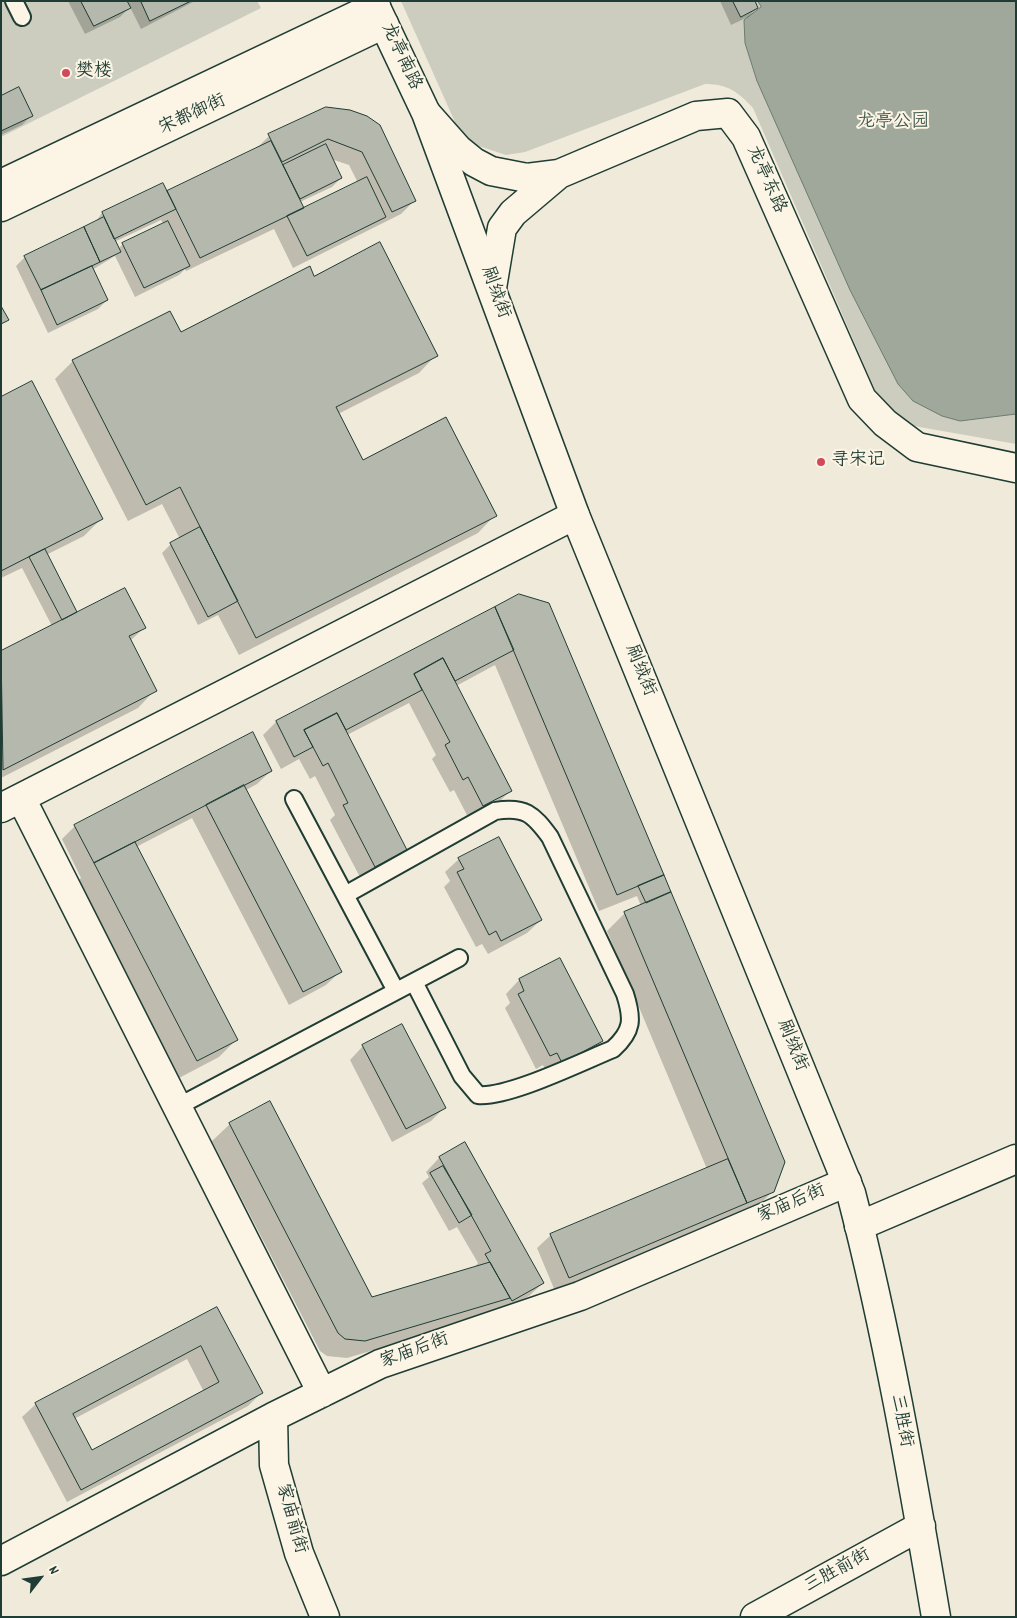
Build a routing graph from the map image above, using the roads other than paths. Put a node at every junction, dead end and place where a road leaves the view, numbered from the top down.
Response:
1 (14, 1) edge
2 (378, 11) edge
3 (22, 17) dead end
4 (426, 113) junction
5 (559, 174) junction
6 (1, 184) edge
7 (1, 206) edge
8 (492, 288) junction
9 (1016, 468) edge
10 (575, 515) junction
11 (294, 799) dead end
12 (11, 803) edge
13 (345, 895) junction
14 (460, 958) dead end
15 (414, 982) junction
16 (396, 991) junction
17 (178, 1107) junction
18 (1016, 1159) edge
19 (846, 1182) junction
20 (859, 1226) junction
21 (322, 1393) junction
22 (273, 1417) junction
23 (921, 1526) junction
24 (1, 1561) edge
25 (325, 1617) edge
26 (754, 1617) edge
27 (936, 1617) edge

1 - 3 lane
2 - 4 street, 龙亭南路
2 - 6 street, 宋都御街
2 - 7 street, 宋都御街
4 - 5 street, 龙亭东路
4 - 8 street, 刷绒街
5 - 8 street
5 - 9 street, 龙亭东路
8 - 10 street, 刷绒街
10 - 12 street
10 - 19 street, 刷绒街
11 - 13 lane
12 - 17 street
13 - 15 lane
13 - 16 lane
14 - 15 lane
15 - 16 lane
16 - 17 lane
17 - 21 street
18 - 20 street
19 - 20 street, 刷绒街
19 - 21 street, 家庙后街
20 - 23 street, 三胜街
21 - 22 street, 家庙后街
22 - 24 street, 家庙后街
22 - 25 street, 家庙前街
23 - 26 street, 三胜前街
23 - 27 street, 三胜街

